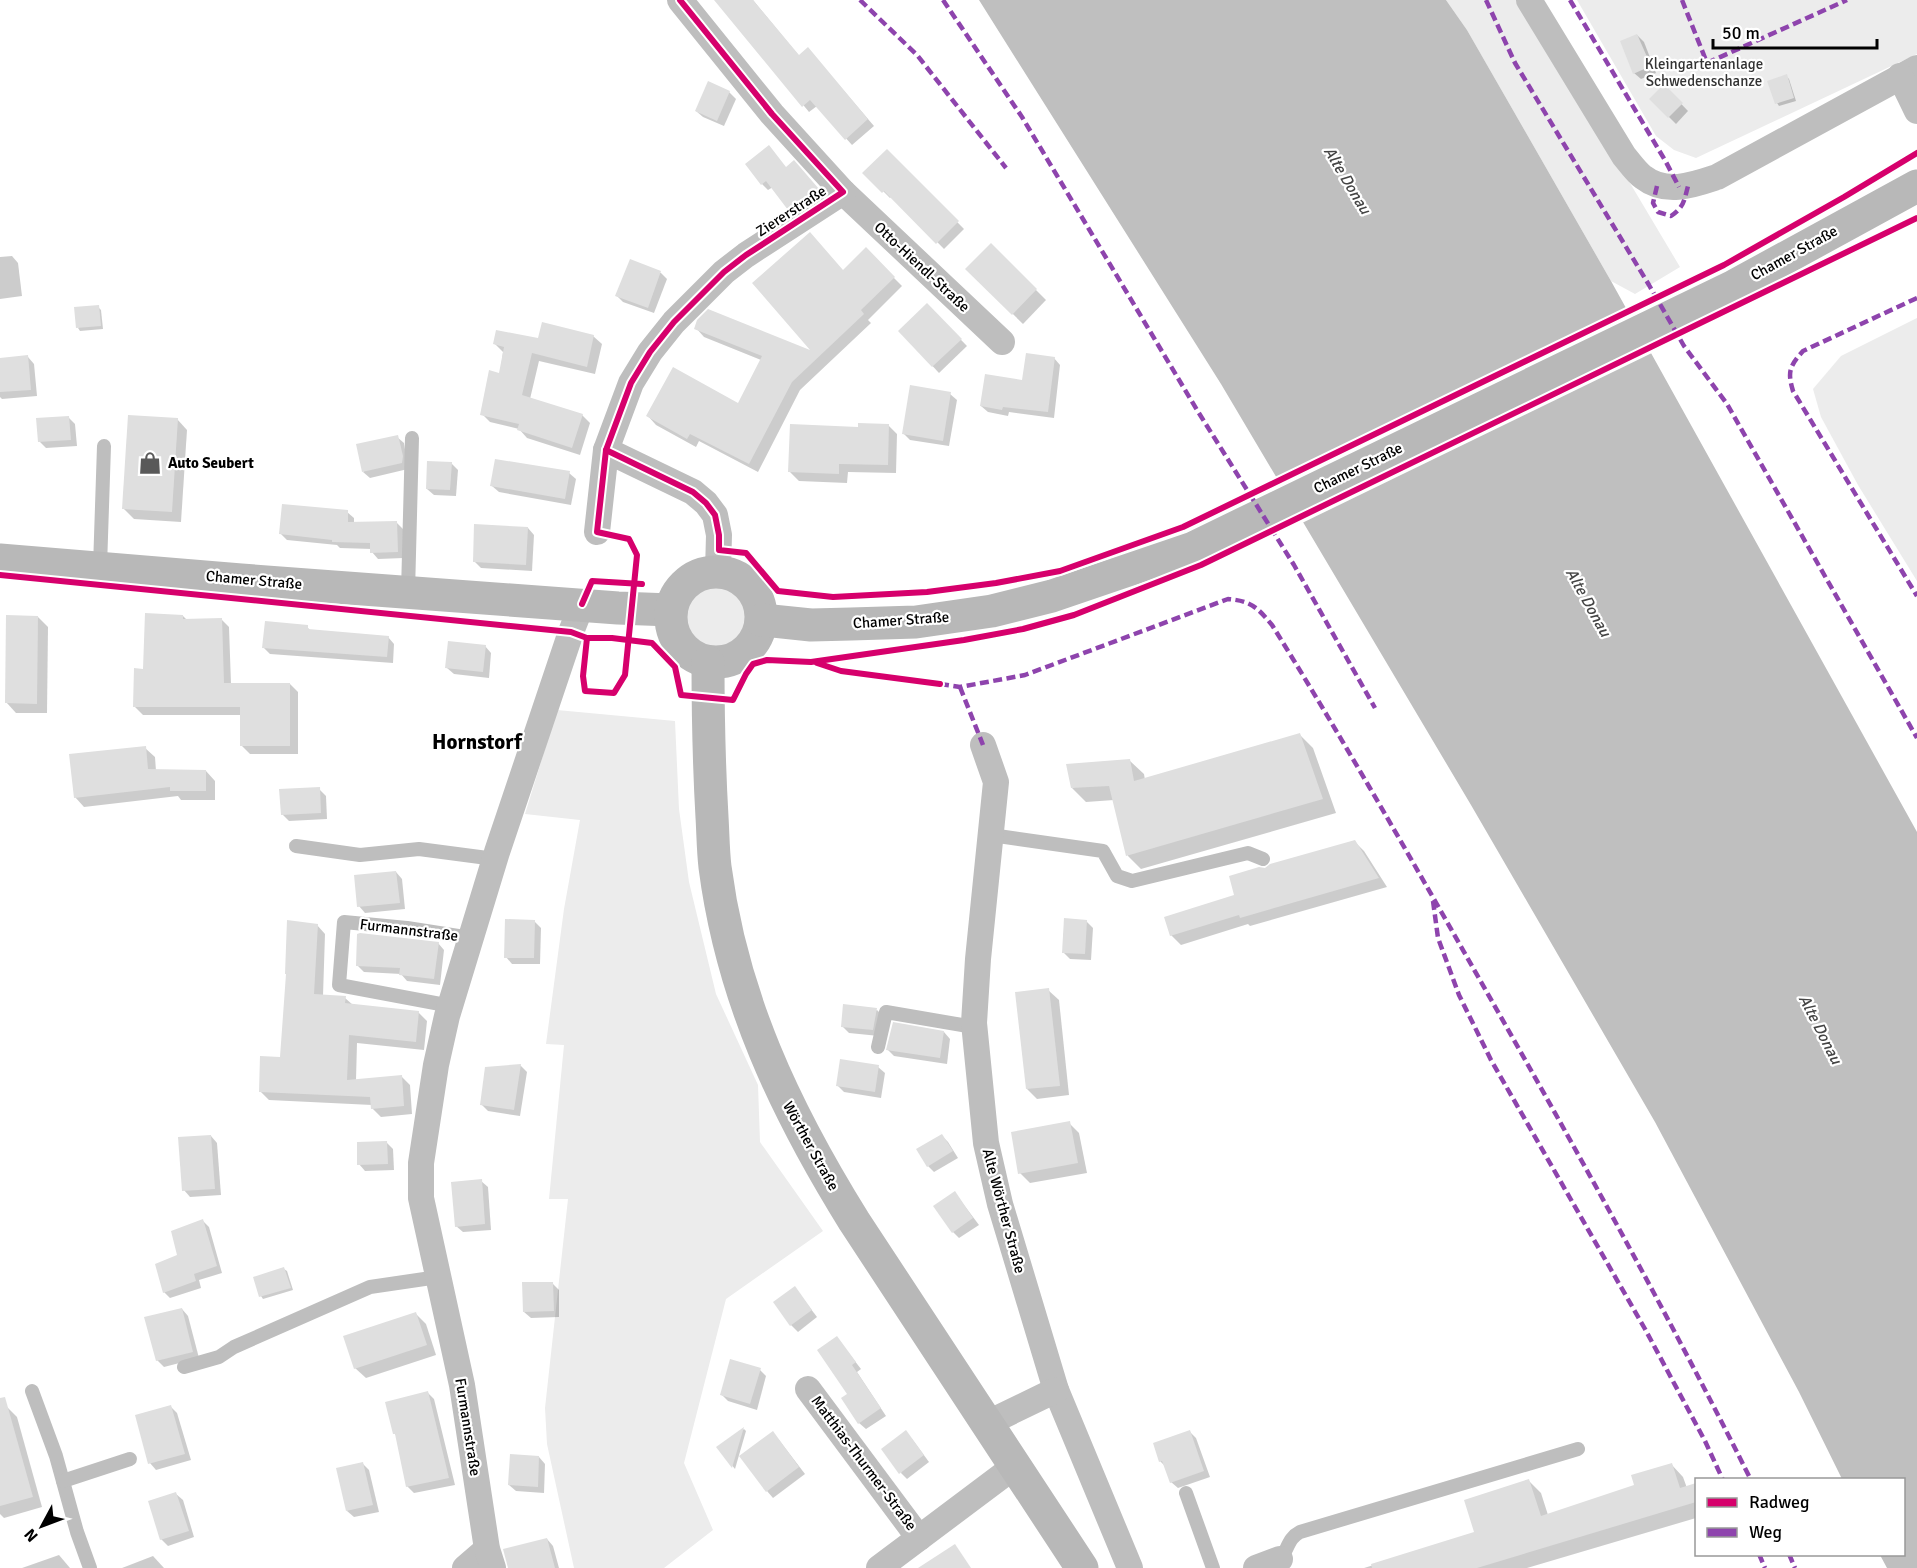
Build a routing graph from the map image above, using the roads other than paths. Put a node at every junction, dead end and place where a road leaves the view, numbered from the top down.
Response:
1 (680, 0) edge
2 (1529, 0) edge
3 (1909, 72) edge
4 (1917, 111) edge
5 (1917, 186) edge
6 (843, 192) junction
7 (1002, 342) dead end
8 (412, 438) dead end
9 (104, 446) dead end
10 (606, 450) junction
11 (597, 532) dead end
12 (0, 560) edge
13 (100, 567) junction
14 (718, 571) junction
15 (408, 592) junction
16 (582, 604) junction
17 (663, 609) junction
18 (762, 620) junction
19 (708, 662) junction
20 (983, 745) dead end
21 (991, 835) junction
22 (296, 846) dead end
23 (495, 859) junction
24 (1263, 859) dead end
25 (471, 938) junction
26 (450, 1006) junction
27 (975, 1028) junction
28 (878, 1047) dead end
29 (438, 1277) junction
30 (184, 1367) dead end
31 (808, 1389) dead end
32 (1056, 1390) junction
33 (32, 1391) dead end
34 (988, 1422) junction
35 (1578, 1449) dead end
36 (130, 1459) dead end
37 (1016, 1466) junction
38 (63, 1481) junction
39 (1186, 1493) dead end
40 (919, 1538) junction
41 (490, 1558) edge
42 (1280, 1559) joint
43 (890, 1565) edge
44 (90, 1568) edge
45 (465, 1568) edge
46 (1082, 1568) edge
47 (1130, 1568) edge
48 (1213, 1568) edge
49 (1256, 1568) edge

1 - 6 street, Ziererstraße
2 - 3 street
3 - 4 street
5 - 18 main road, Chamer Straße
6 - 7 street, Otto-Hiendl-Straße
6 - 10 street, Ziererstraße
8 - 15 lane
9 - 13 lane
10 - 11 street, Ziererstraße
10 - 14 street
12 - 13 main road, Chamer Straße
13 - 15 main road, Chamer Straße
14 - 17 main road
14 - 18 main road
15 - 16 main road, Chamer Straße
16 - 17 main road, Chamer Straße
16 - 23 street, Furmannstraße
17 - 19 main road
18 - 19 main road
19 - 34 main road, Wörther Straße
20 - 21 street, Alte Wörther Straße
21 - 24 lane
21 - 27 street, Alte Wörther Straße
22 - 23 lane
23 - 25 street, Furmannstraße
25 - 26 street, Furmannstraße
25 - 26 lane, Furmannstraße
26 - 29 street, Furmannstraße
27 - 28 lane
27 - 32 street, Alte Wörther Straße
29 - 30 lane
29 - 41 street, Furmannstraße
31 - 40 street, Matthias-Thurmer-Straße
32 - 34 street
32 - 47 street, Alte Wörther Straße
33 - 38 lane
34 - 37 main road, Wörther Straße
35 - 42 lane
36 - 38 lane
37 - 40 street, Matthias-Thurmer-Straße
37 - 46 main road, Wörther Straße
38 - 44 lane
39 - 48 lane
40 - 43 street, Matthias-Thurmer-Straße
41 - 45 street, Furmannstraße
42 - 49 street

